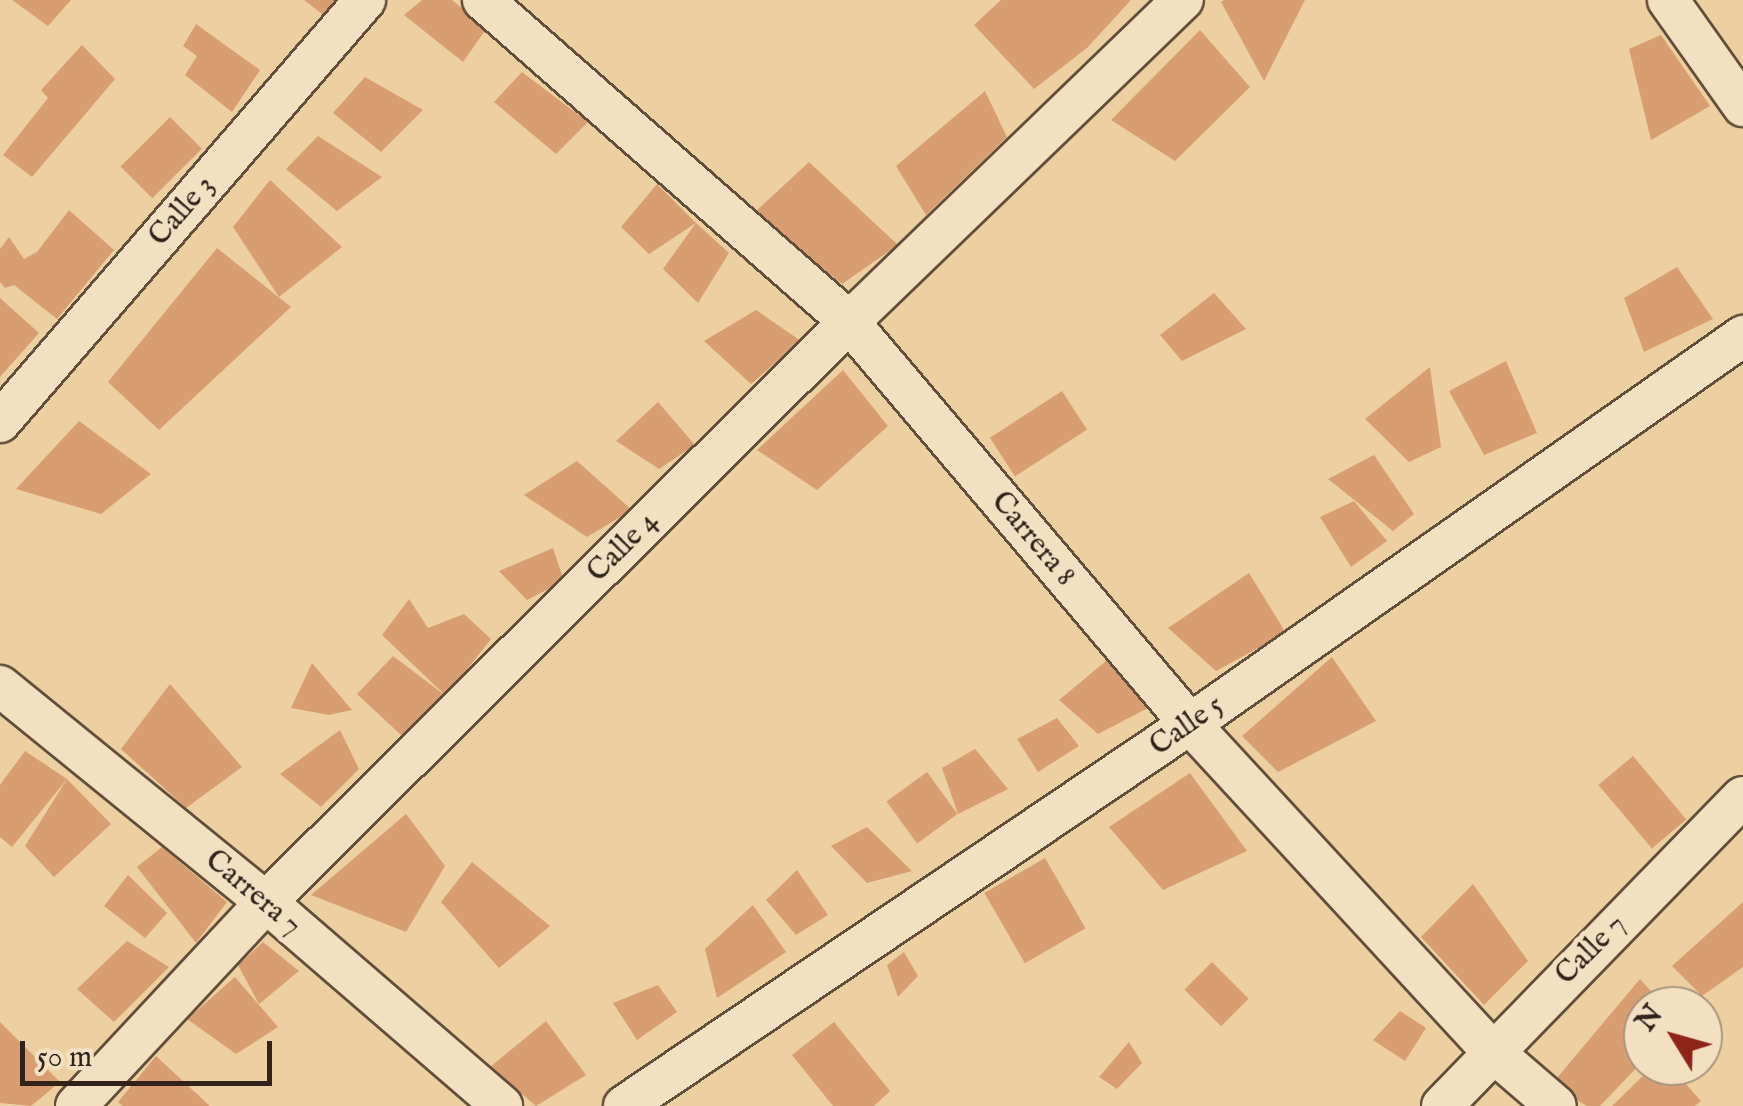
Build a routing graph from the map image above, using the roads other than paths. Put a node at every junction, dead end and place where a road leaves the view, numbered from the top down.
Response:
1 (365, 0) edge
2 (483, 0) edge
3 (1183, 0) edge
4 (1668, 0) edge
5 (1743, 106) edge
6 (850, 322) junction
7 (1743, 336) edge
8 (0, 422) edge
9 (0, 686) edge
10 (1190, 724) junction
11 (1743, 797) edge
12 (266, 902) junction
13 (1492, 1050) junction
14 (76, 1106) edge
15 (502, 1106) edge
16 (624, 1106) edge
17 (1442, 1106) edge
18 (1556, 1106) edge

1 - 8 street, Calle 3
2 - 6 street, Carrera 8
3 - 6 street, Calle 4
4 - 5 street
6 - 10 street, Carrera 8
6 - 12 street, Calle 4
7 - 10 street, Calle 5
9 - 12 street, Carrera 7
10 - 13 street, Carrera 8
10 - 16 street, Calle 5
11 - 13 street, Calle 7
12 - 14 street, Calle 4
12 - 15 street, Carrera 7
13 - 17 street, Calle 7
13 - 18 street, Carrera 8

